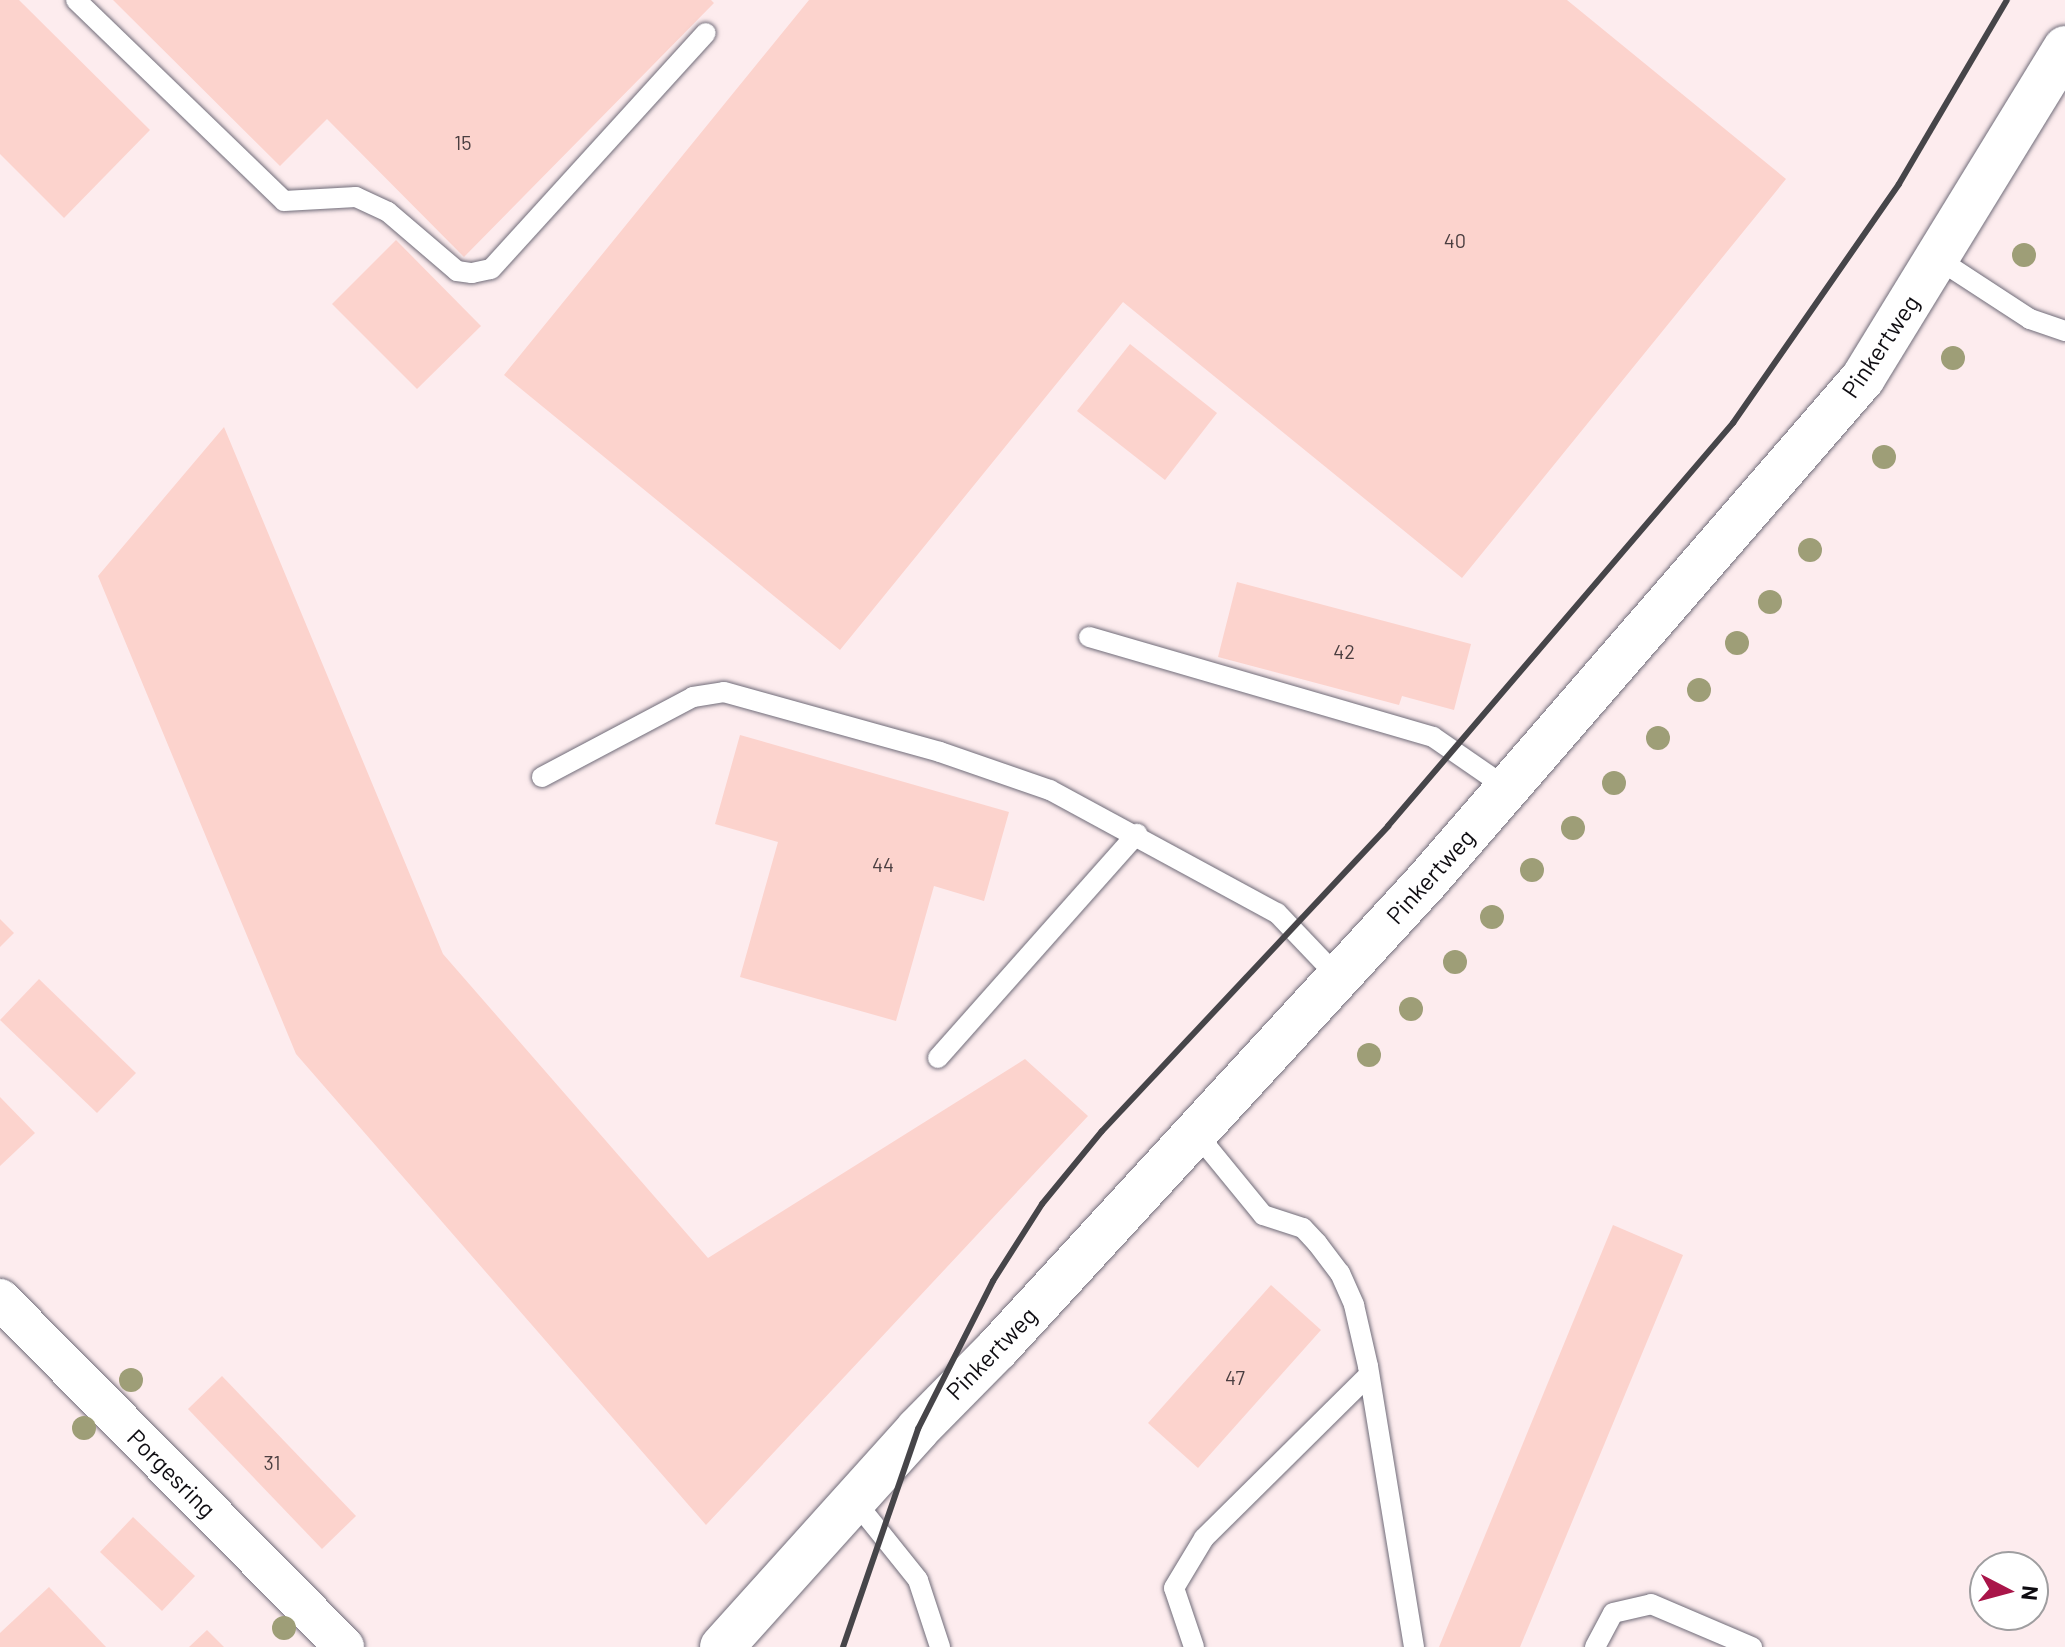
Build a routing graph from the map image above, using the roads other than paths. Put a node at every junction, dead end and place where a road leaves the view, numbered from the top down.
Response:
1 (76, 0) edge
2 (706, 33) dead end
3 (2065, 48) edge
4 (1938, 259) junction
5 (2065, 331) edge
6 (1089, 637) dead end
7 (542, 777) dead end
8 (1507, 788) junction
9 (1137, 834) junction
10 (1338, 977) junction
11 (938, 1058) dead end
12 (1196, 1133) junction
13 (0, 1299) edge
14 (1369, 1375) junction
15 (854, 1500) junction
16 (344, 1647) edge
17 (722, 1647) edge
18 (940, 1647) edge
19 (1194, 1647) edge
20 (1414, 1647) edge
21 (1595, 1647) edge
22 (1752, 1647) edge

1 - 2 lane
3 - 4 street, Pinkertweg
4 - 5 lane
4 - 8 street, Pinkertweg
6 - 8 lane
7 - 9 lane
8 - 10 street, Pinkertweg
9 - 10 lane
9 - 11 lane
10 - 12 street, Pinkertweg
12 - 14 lane
12 - 15 street, Pinkertweg
13 - 16 street, Porgesring
14 - 19 lane
14 - 20 lane
15 - 17 street, Pinkertweg
15 - 18 lane
21 - 22 lane

